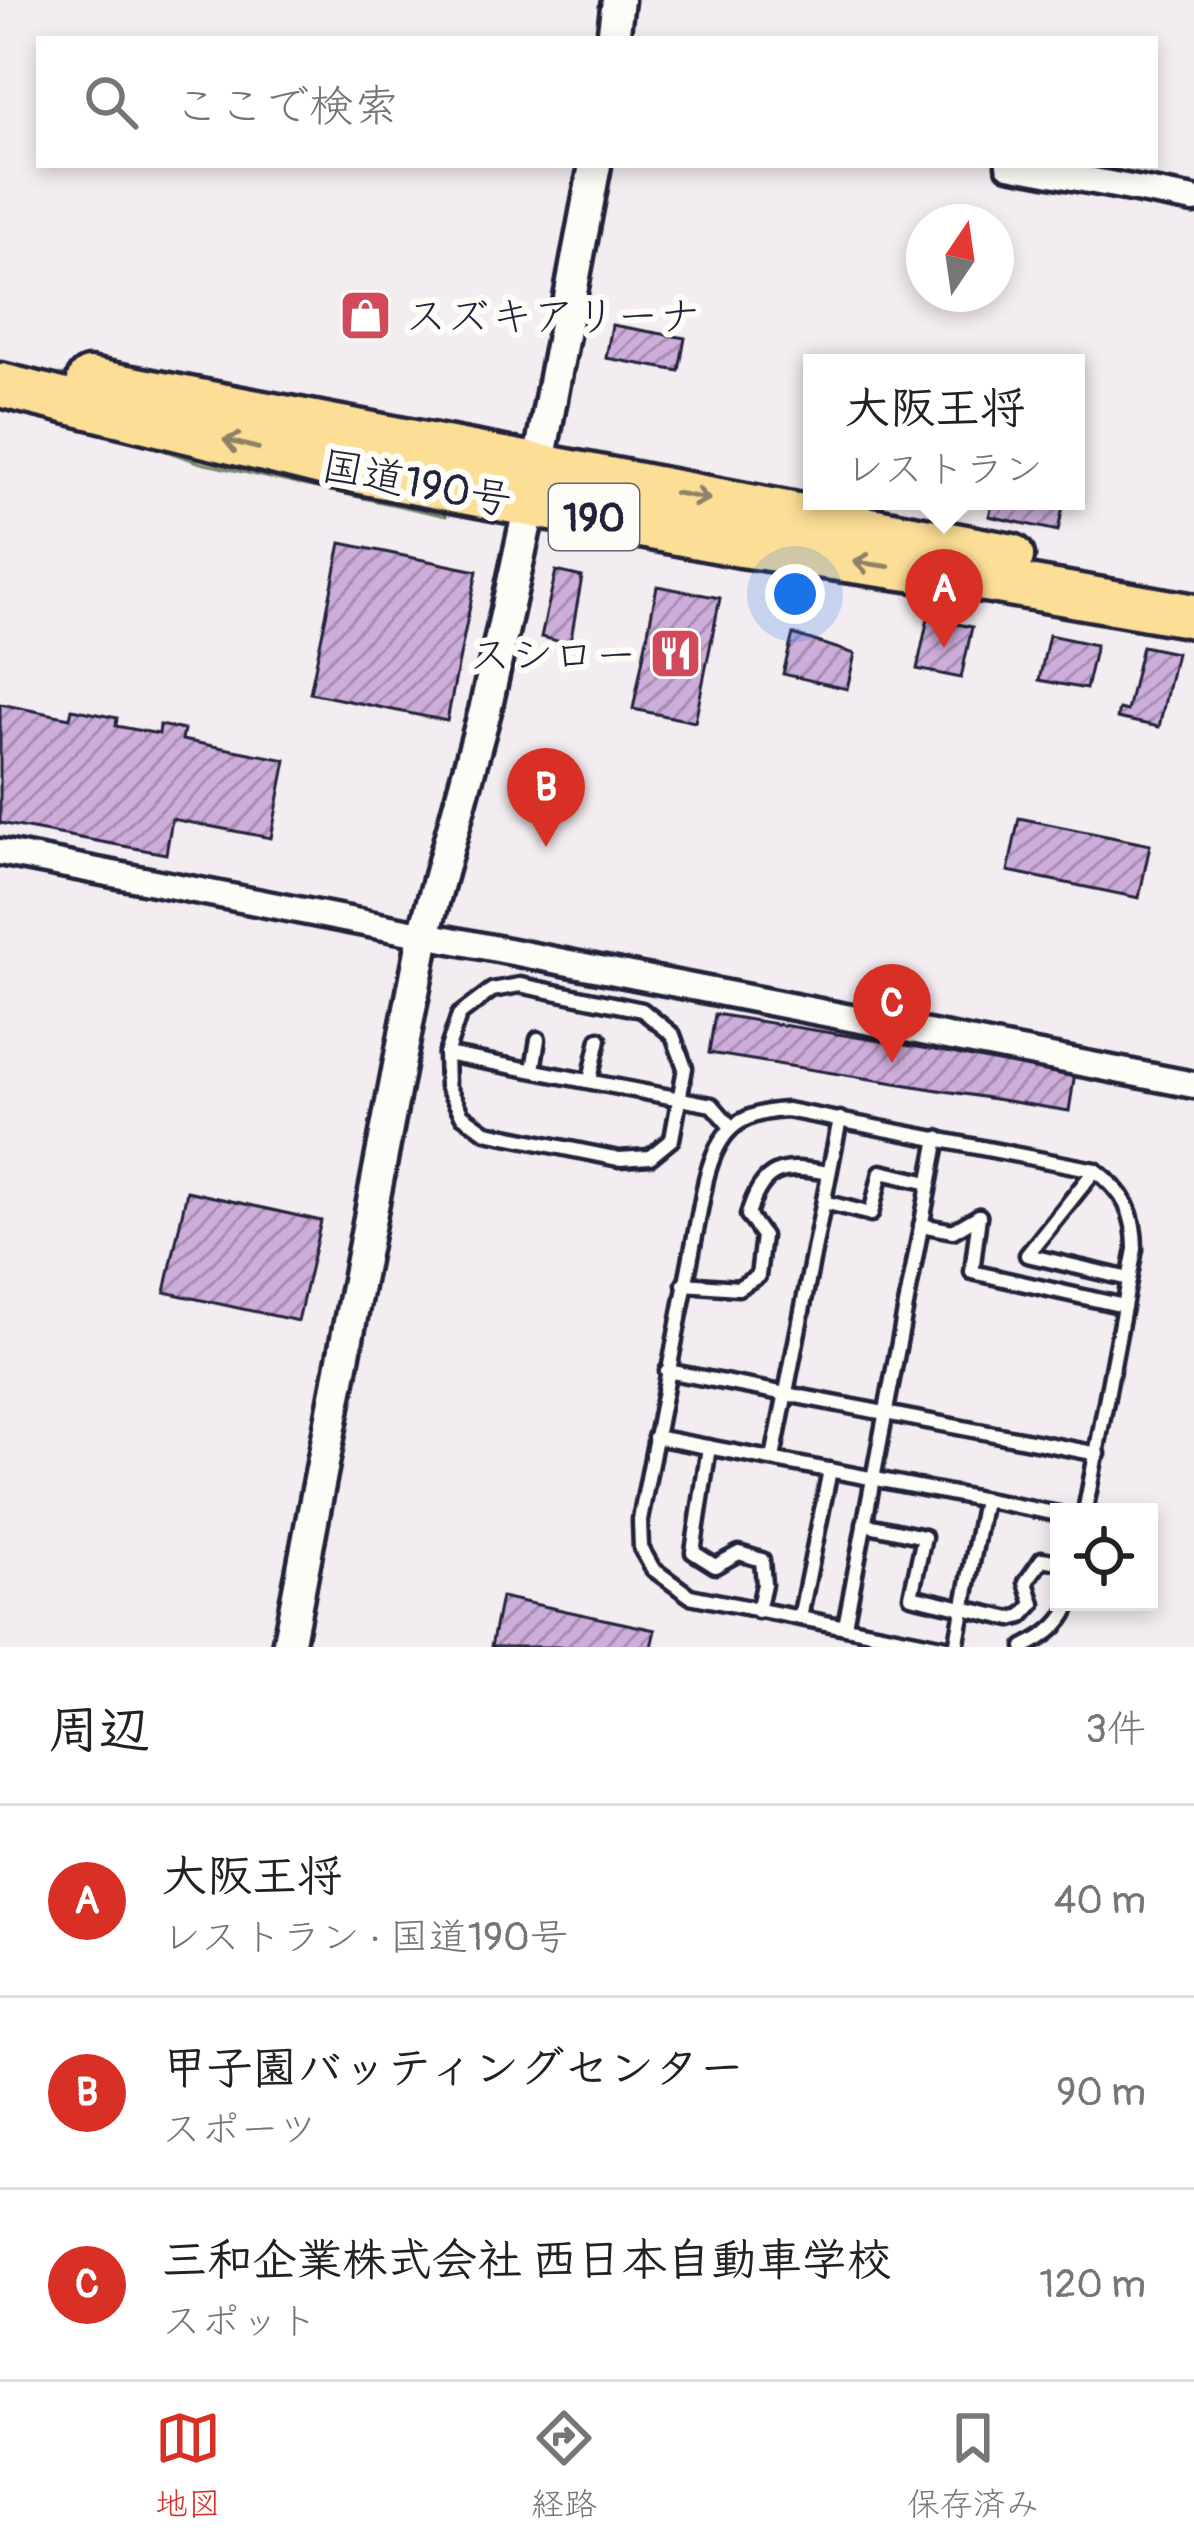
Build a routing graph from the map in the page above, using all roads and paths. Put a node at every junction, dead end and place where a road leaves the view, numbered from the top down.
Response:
1 (618, 0) edge
2 (614, 36) edge
3 (594, 168) edge
4 (1026, 168) edge
5 (1194, 200) edge
6 (0, 362) edge
7 (0, 386) edge
8 (534, 486) junction
9 (1194, 591) edge
10 (1194, 616) edge
11 (0, 852) edge
12 (424, 935) junction
13 (538, 1039) dead end
14 (599, 1039) dead end
15 (446, 1054) junction
16 (533, 1070) junction
17 (590, 1080) junction
18 (1194, 1085) edge
19 (681, 1097) junction
20 (840, 1119) junction
21 (731, 1127) junction
22 (938, 1138) junction
23 (1095, 1170) junction
24 (827, 1173) junction
25 (929, 1184) junction
26 (824, 1202) junction
27 (921, 1225) junction
28 (1129, 1279) junction
29 (684, 1284) junction
30 (1124, 1306) junction
31 (667, 1371) junction
32 (786, 1394) junction
33 (885, 1413) junction
34 (655, 1437) junction
35 (709, 1447) junction
36 (1098, 1454) junction
37 (773, 1458) junction
38 (830, 1470) junction
39 (873, 1478) junction
40 (984, 1500) junction
41 (1087, 1503) edge
42 (1050, 1512) edge
43 (864, 1524) junction
44 (1050, 1560) edge
45 (964, 1608) junction
46 (758, 1611) junction
47 (1068, 1611) edge
48 (800, 1618) junction
49 (844, 1626) junction
50 (287, 1647) edge
51 (946, 1647) edge
52 (956, 1647) edge
53 (1024, 1647) edge

1 - 2 street
3 - 8 street
4 - 5 street
6 - 8 highway, 国道190号 / 190
8 -> 7 highway, 国道190号 / 190
8 -> 9 highway, 国道190号 / 190
10 -> 8 highway, 国道190号 / 190
8 - 12 street
11 - 12 street
12 - 18 street
12 - 50 street
13 - 16 lane
14 - 17 lane
15 - 16 lane
15 - 19 lane
15 - 19 lane
16 - 17 lane
17 - 19 lane
19 - 21 lane
20 - 21 lane
20 - 22 lane
20 - 24 lane
21 - 29 lane
22 - 23 lane
22 - 25 lane
23 - 28 lane
23 - 28 lane
24 - 26 lane
24 - 29 lane
25 - 26 lane
25 - 27 lane
26 - 32 lane
27 - 30 lane
27 - 33 lane
28 - 30 lane
29 - 31 lane
30 - 36 lane
31 - 32 lane
31 - 34 lane
32 - 33 lane
32 - 37 lane
33 - 36 lane
33 - 39 lane
34 - 35 lane
34 - 46 lane
35 - 37 lane
35 - 46 lane
36 - 41 lane
37 - 38 lane
38 - 39 lane
38 - 48 lane
39 - 40 lane
39 - 43 lane
40 - 42 lane
40 - 45 lane
43 - 45 lane
43 - 49 lane
44 - 45 lane
45 - 52 lane
46 - 48 lane
47 - 53 lane
48 - 49 lane
49 - 51 lane

